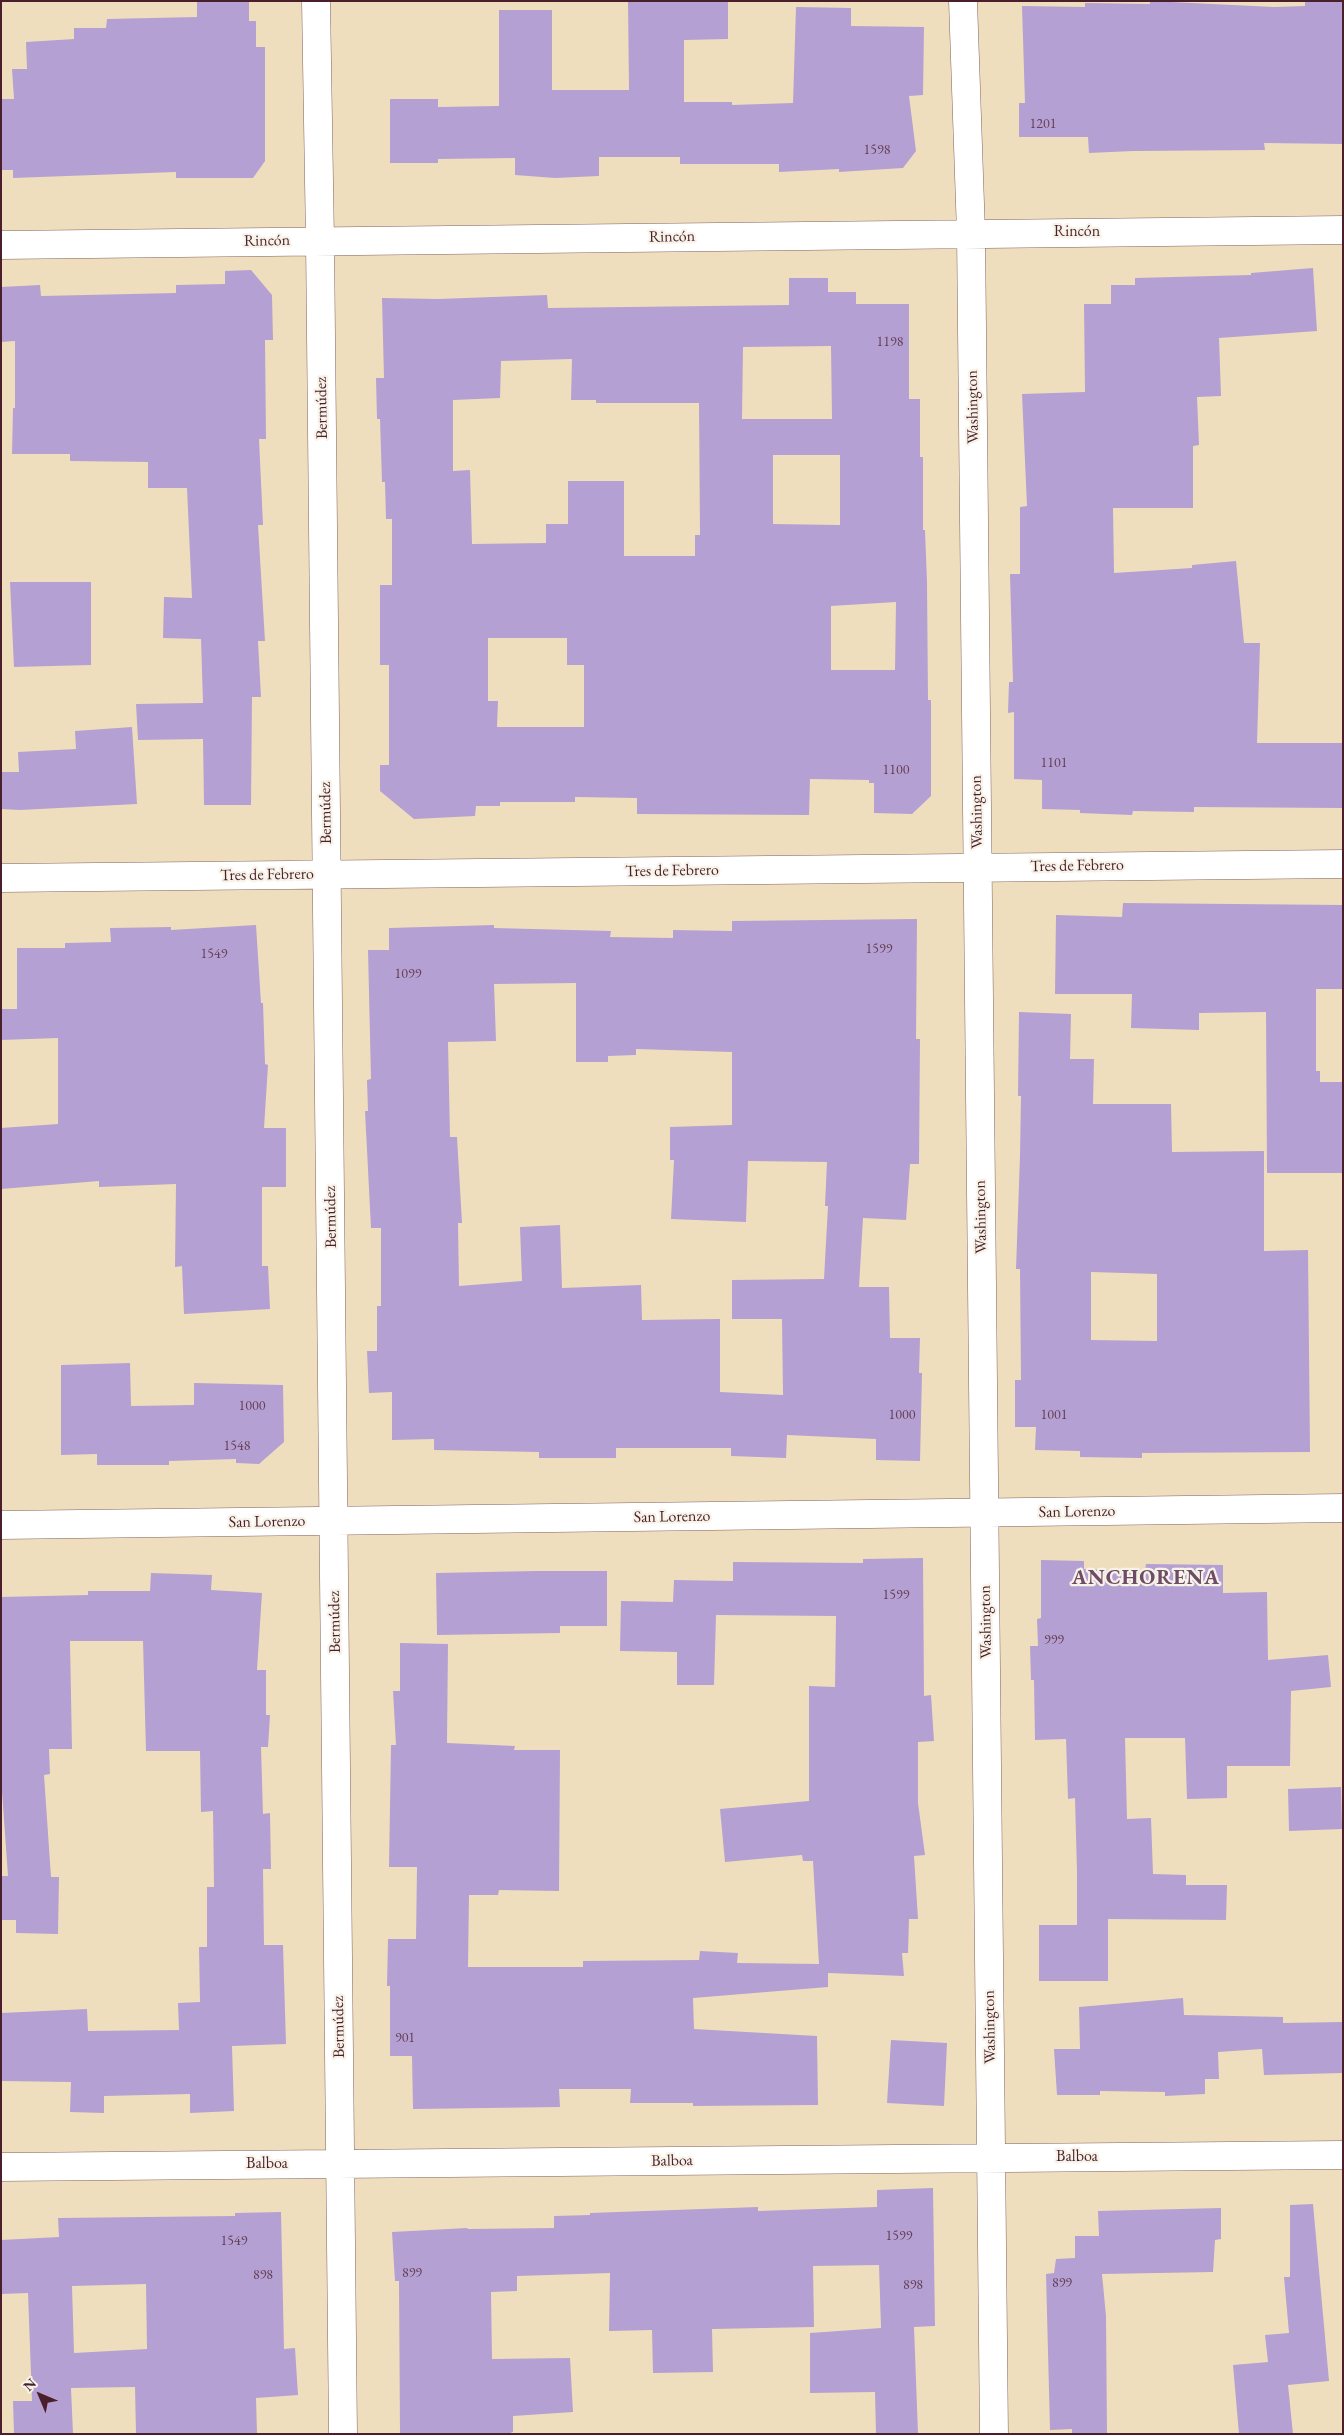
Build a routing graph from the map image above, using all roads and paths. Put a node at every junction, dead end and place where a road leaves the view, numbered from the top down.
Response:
1 (316, 1) edge
2 (963, 1) edge
3 (1343, 230) edge
4 (971, 233) junction
5 (320, 241) junction
6 (1, 245) edge
7 (1343, 864) edge
8 (978, 867) junction
9 (327, 875) junction
10 (1, 878) edge
11 (1343, 1508) edge
12 (985, 1513) junction
13 (334, 1521) junction
14 (1, 1525) edge
15 (1343, 2155) edge
16 (991, 2158) junction
17 (341, 2164) junction
18 (1, 2167) edge
19 (344, 2434) edge
20 (994, 2434) edge

1 - 5 street, Bermúdez
2 - 4 street, Washington
3 - 4 street, Rincón
4 - 5 street, Rincón
4 - 8 street, Washington
5 - 6 street, Rincón
5 - 9 street, Bermúdez
7 - 8 street, Tres de Febrero
8 - 9 street, Tres de Febrero
8 - 12 street, Washington
9 - 10 street, Tres de Febrero
9 - 13 street, Bermúdez
11 - 12 street, San Lorenzo
12 - 13 street, San Lorenzo
12 - 16 street, Washington
13 - 14 street, San Lorenzo
13 - 17 street, Bermúdez
15 - 16 street, Balboa
16 - 17 street, Balboa
16 - 20 street, Washington
17 - 18 street, Balboa
17 - 19 street, Bermúdez

